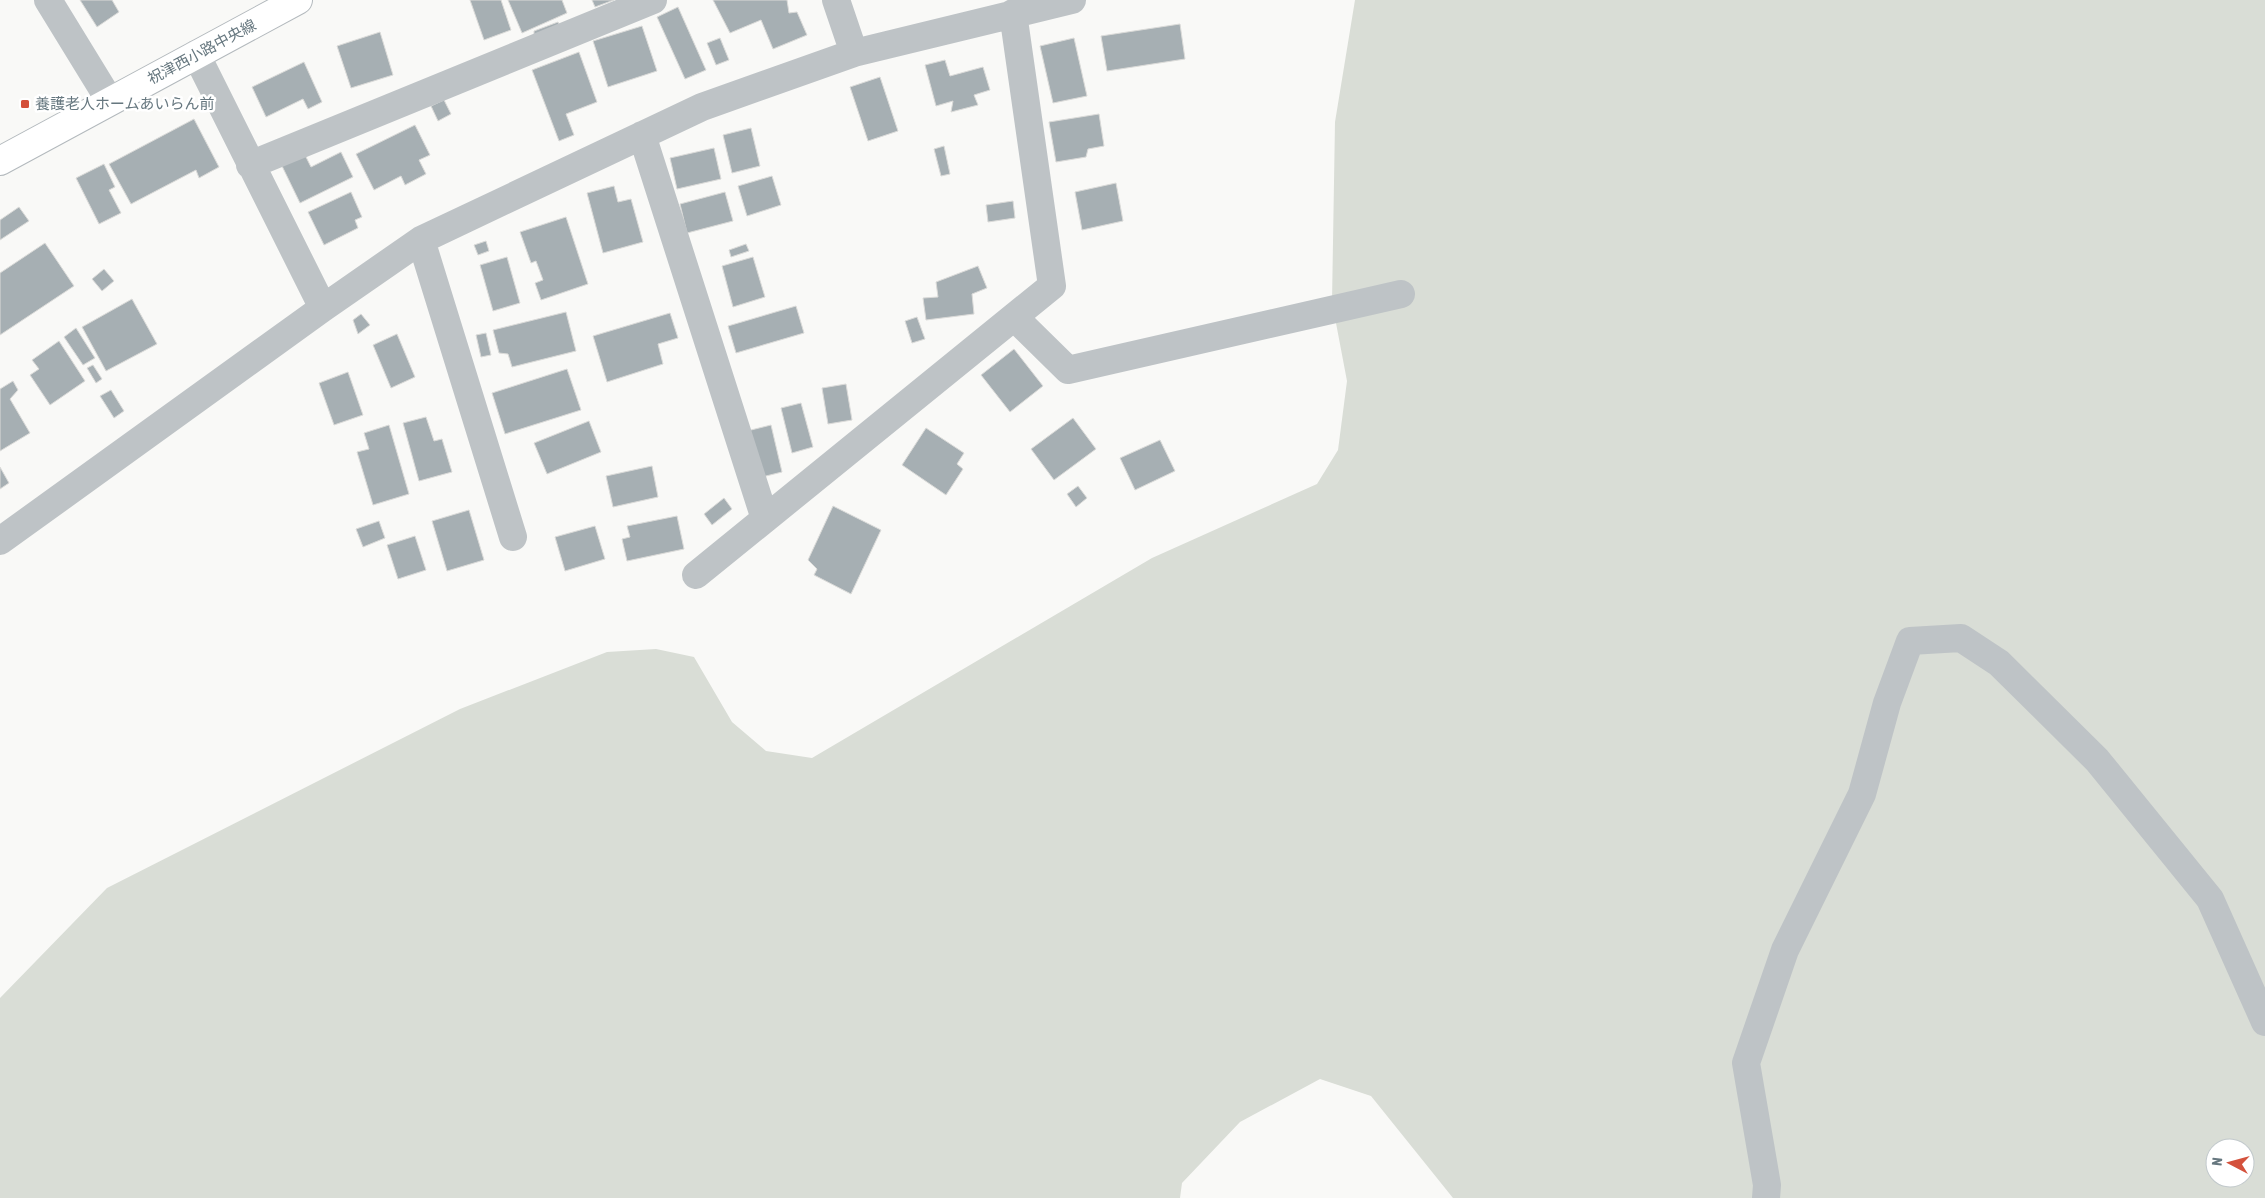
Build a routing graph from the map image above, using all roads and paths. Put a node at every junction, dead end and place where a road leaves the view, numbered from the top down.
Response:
1 (48, 0) edge
2 (298, 0) edge
3 (653, 0) edge
4 (836, 0) edge
5 (1072, 0) edge
6 (1013, 13) junction
7 (854, 53) junction
8 (196, 54) junction
9 (110, 101) junction
10 (642, 135) junction
11 (0, 161) edge
12 (250, 165) junction
13 (421, 240) junction
14 (1402, 294) dead end
15 (322, 308) junction
16 (1014, 317) junction
17 (765, 519) junction
18 (513, 537) dead end
19 (0, 540) edge
20 (696, 575) dead end
21 (2265, 1022) edge
22 (1766, 1198) edge

1 - 9 street
2 - 8 main road, 祝津西小路中央線
3 - 12 street
4 - 7 street
5 - 6 street
6 - 7 street
6 - 16 street
7 - 10 street
8 - 9 main road, 祝津西小路中央線
8 - 12 street
9 - 11 main road, 祝津西小路中央線
10 - 13 street
10 - 17 street
12 - 15 street
13 - 15 street
13 - 18 street
14 - 16 street
15 - 19 street
16 - 17 street
17 - 20 street
21 - 22 street

